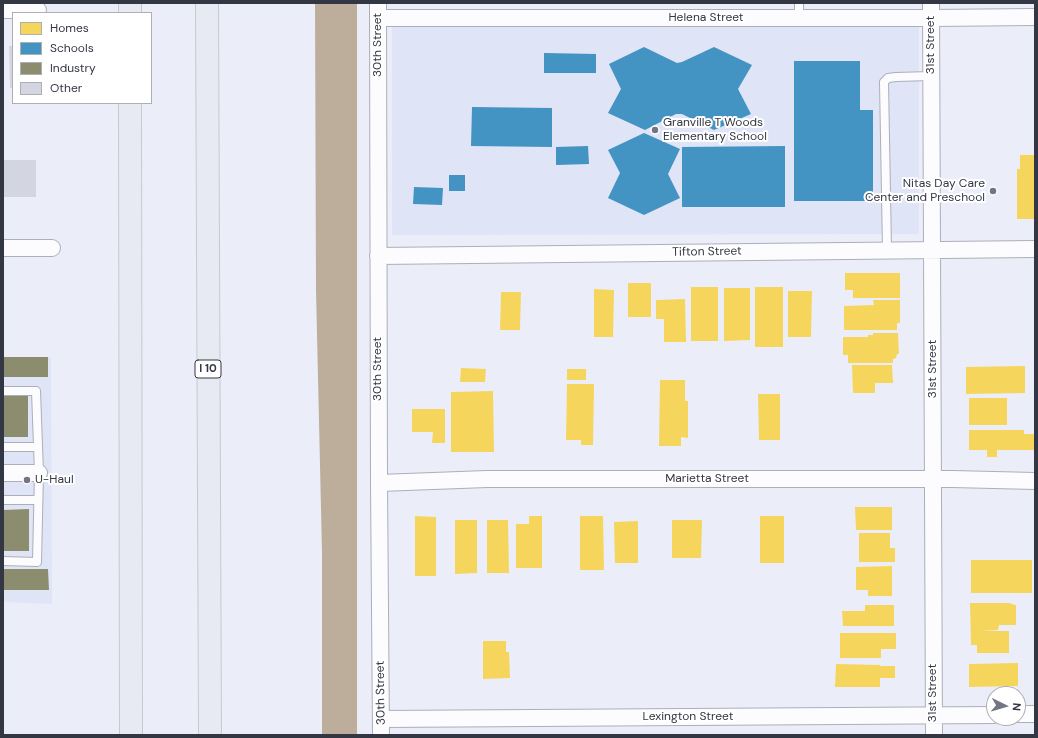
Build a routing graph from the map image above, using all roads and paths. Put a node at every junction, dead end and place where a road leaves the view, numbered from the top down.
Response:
1 (207, 3) edge
2 (3, 10) edge
3 (38, 10) dead end
4 (799, 10) edge
5 (931, 10) edge
6 (378, 11) edge
7 (1035, 17) edge
8 (931, 76) junction
9 (130, 104) edge
10 (3, 248) edge
11 (52, 248) dead end
12 (1035, 248) edge
13 (887, 250) junction
14 (932, 250) junction
15 (378, 256) junction
16 (3, 391) edge
17 (3, 447) edge
18 (38, 447) junction
19 (3, 473) edge
20 (39, 473) junction
21 (933, 479) junction
22 (1035, 481) edge
23 (379, 483) junction
24 (3, 500) edge
25 (38, 500) junction
26 (3, 561) edge
27 (986, 714) edge
28 (934, 715) junction
29 (381, 719) junction
30 (131, 735) edge
31 (210, 735) edge
32 (382, 735) edge
33 (934, 735) edge

1 - 31 highway, I 10
2 - 3 street
4 - 5 street, Helena Street
4 - 6 street, Helena Street
5 - 7 street, Helena Street
5 - 8 street, 31st Street
6 - 15 street, 30th Street
8 - 13 lane
8 - 14 street, 31st Street
9 - 30 highway
10 - 11 street
12 - 14 street, Tifton Street
13 - 14 street, Tifton Street
13 - 15 street, Tifton Street
14 - 21 street, 31st Street
15 - 23 street, 30th Street
16 - 18 lane
17 - 18 lane
18 - 20 lane
19 - 20 street
20 - 25 lane
21 - 22 street, Marietta Street
21 - 23 street, Marietta Street
21 - 28 street, 31st Street
23 - 29 street, 30th Street
24 - 25 lane
25 - 26 lane
27 - 28 street, Lexington Street
28 - 29 street, Lexington Street
28 - 33 street, 31st Street
29 - 32 street, 30th Street

